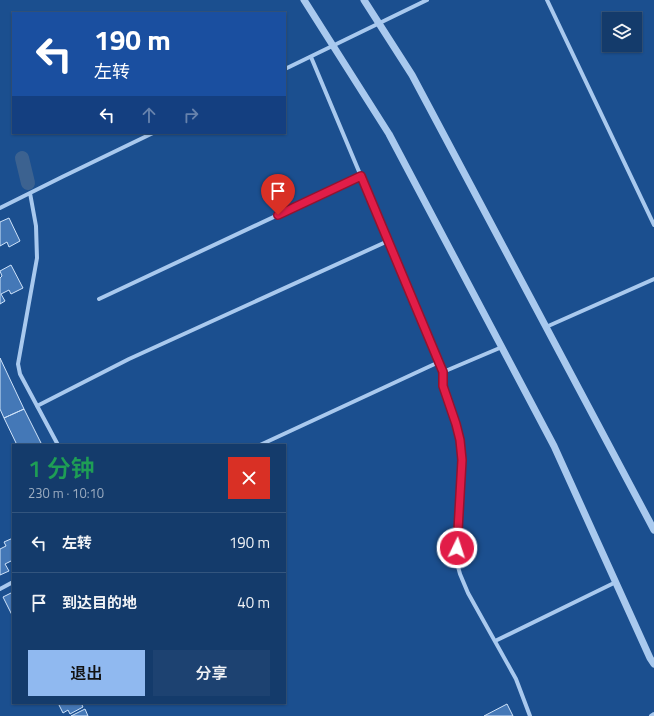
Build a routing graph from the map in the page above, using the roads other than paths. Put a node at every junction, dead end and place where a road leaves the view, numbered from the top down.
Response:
1 (304, 0) edge
2 (364, 0) edge
3 (427, 0) edge
4 (547, 0) edge
5 (379, 23) junction
6 (333, 46) junction
7 (311, 57) junction
8 (286, 69) edge
9 (151, 134) edge
10 (361, 176) junction
11 (30, 193) junction
12 (0, 208) edge
13 (654, 225) edge
14 (388, 241) junction
15 (654, 280) edge
16 (99, 300) dead end
17 (546, 327) junction
18 (502, 347) junction
19 (439, 362) junction
20 (443, 372) junction
21 (37, 406) junction
22 (57, 444) edge
23 (262, 444) edge
24 (654, 530) edge
25 (616, 582) junction
26 (12, 583) edge
27 (0, 589) edge
28 (495, 640) junction
29 (654, 664) edge
30 (654, 714) edge
31 (530, 716) edge
32 (651, 716) edge

1 - 6 street
2 - 5 street
3 - 5 street
4 - 13 street
5 - 6 street
5 - 17 street
6 - 7 street
6 - 18 street
7 - 8 street
7 - 10 street
9 - 11 street
10 - 14 street
10 - 16 street
11 - 12 street
11 - 21 street
14 - 19 street
14 - 21 street
15 - 17 street
17 - 24 street
18 - 20 street
18 - 25 street
19 - 20 street
19 - 23 street
20 - 28 street
21 - 22 street
25 - 28 street
25 - 29 street
26 - 27 street
28 - 31 street
30 - 32 street

